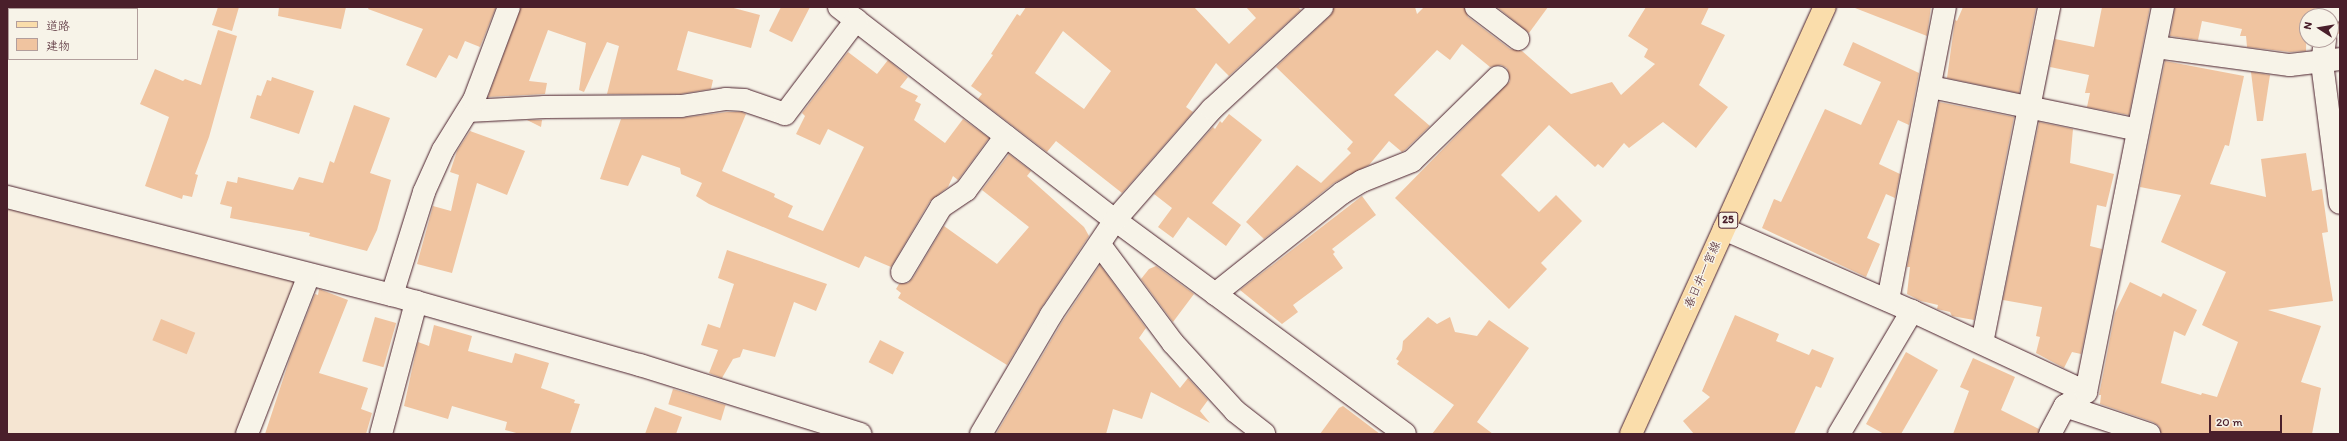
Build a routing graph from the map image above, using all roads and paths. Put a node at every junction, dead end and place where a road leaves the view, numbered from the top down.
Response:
1 (509, 7) edge
2 (1322, 7) edge
3 (1476, 7) edge
4 (1825, 7) edge
5 (1945, 7) edge
6 (2049, 7) edge
7 (2163, 7) edge
8 (848, 12) edge
9 (1518, 39) dead end
10 (2156, 47) junction
11 (2328, 48) edge
12 (2331, 61) edge
13 (1498, 77) dead end
14 (1930, 87) junction
15 (2029, 107) junction
16 (468, 111) junction
17 (2138, 130) junction
18 (1006, 136) junction
19 (2336, 154) edge
20 (7, 197) edge
21 (2340, 202) edge
22 (1115, 220) junction
23 (1724, 229) junction
24 (1100, 245) junction
25 (902, 272) dead end
26 (309, 275) junction
27 (1215, 294) junction
28 (392, 295) junction
29 (1888, 300) junction
30 (416, 302) junction
31 (1912, 310) junction
32 (1982, 343) junction
33 (2086, 392) junction
34 (2066, 406) junction
35 (247, 434) edge
36 (381, 434) edge
37 (860, 434) edge
38 (981, 434) edge
39 (1264, 434) edge
40 (1405, 434) edge
41 (1631, 434) edge
42 (1839, 434) edge
43 (2050, 434) edge
44 (2149, 434) edge

1 - 16 street
2 - 22 street
3 - 9 street
4 - 23 main road, 春日井一宮線 / 25
5 - 14 street
6 - 15 street
7 - 10 street
8 - 16 street
8 - 18 street
10 - 12 street
10 - 17 street
11 - 12 street
12 - 19 street
13 - 27 street
14 - 15 street
14 - 29 street
15 - 17 street
15 - 32 street
16 - 28 street
17 - 33 street
18 - 22 street
18 - 25 street
19 - 21 street
20 - 26 street
22 - 24 street
22 - 27 street
23 - 29 street
23 - 41 main road, 春日井一宮線 / 25
24 - 38 street
24 - 39 street
26 - 28 street
26 - 35 street
27 - 40 street
28 - 30 street
29 - 31 street
30 - 36 street
30 - 37 street
31 - 32 street
31 - 42 street
32 - 33 street
33 - 34 street
34 - 43 street
34 - 44 street

